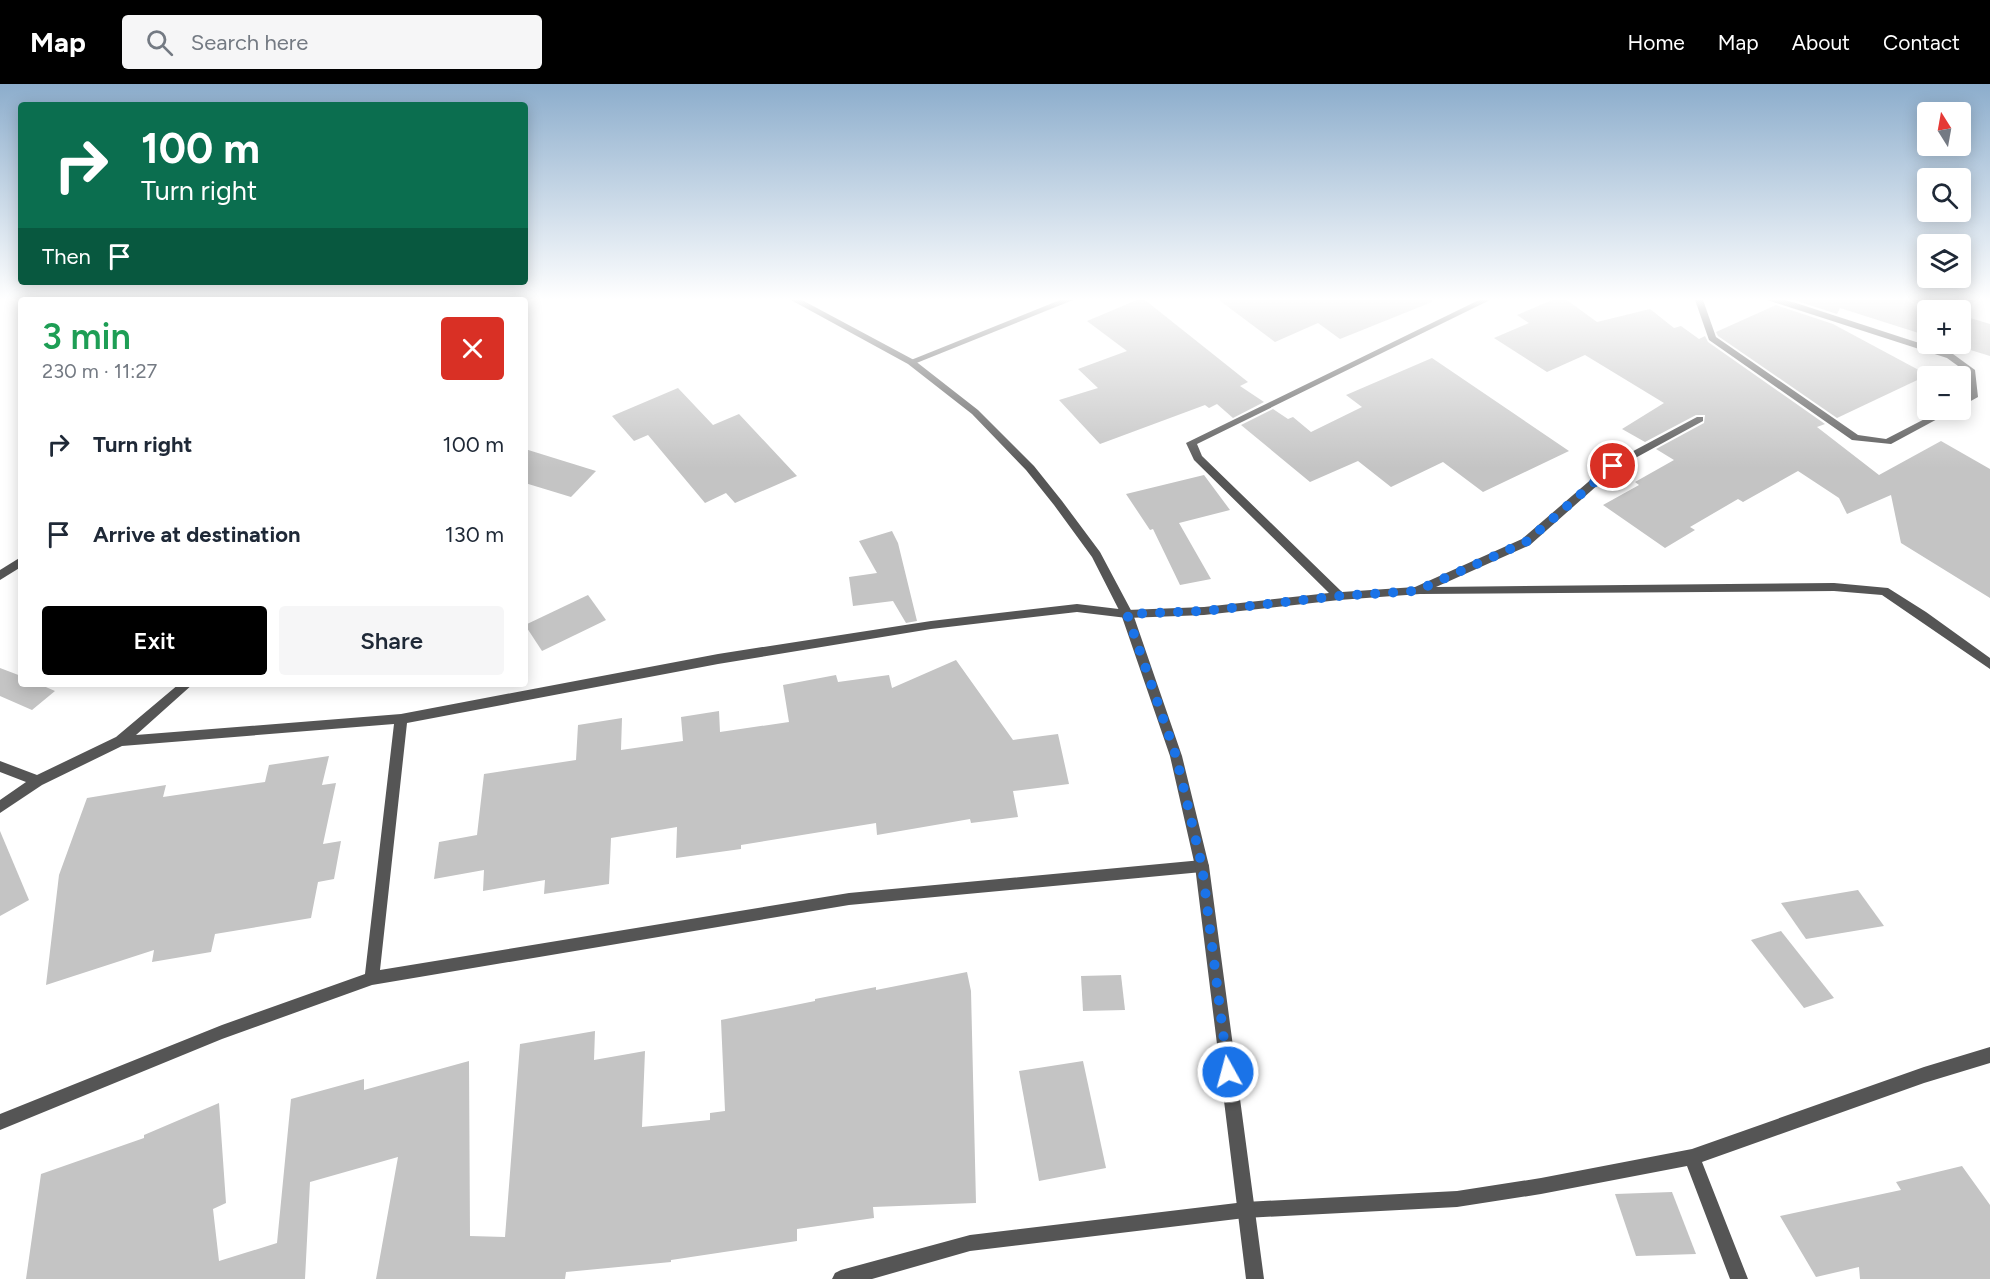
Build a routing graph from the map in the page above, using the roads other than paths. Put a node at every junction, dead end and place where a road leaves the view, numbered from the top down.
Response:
1 (899, 356) edge
2 (927, 356) edge
3 (1372, 356) edge
4 (1737, 356) edge
5 (1949, 356) edge
6 (911, 362) junction
7 (1964, 366) edge
8 (1971, 379) edge
9 (1971, 398) edge
10 (1700, 419) dead end
11 (1930, 420) edge
12 (18, 563) edge
13 (0, 576) edge
14 (1416, 591) junction
15 (1339, 596) junction
16 (1127, 614) junction
17 (1990, 664) edge
18 (183, 687) edge
19 (401, 719) junction
20 (120, 741) junction
21 (0, 766) edge
22 (37, 781) junction
23 (0, 807) edge
24 (1202, 866) junction
25 (372, 978) junction
26 (1990, 1055) edge
27 (0, 1122) edge
28 (1692, 1157) junction
29 (1245, 1210) junction
30 (841, 1279) edge
31 (1255, 1279) edge
32 (1739, 1279) edge

1 - 6 street
2 - 6 street
3 - 15 street
4 - 11 street
5 - 7 street
6 - 16 street
8 - 9 street
10 - 14 street
12 - 13 street
14 - 15 street
14 - 17 street
15 - 16 street
16 - 19 street
16 - 24 street
18 - 20 street
19 - 20 street
19 - 25 street
20 - 22 street
21 - 22 street
22 - 23 street
24 - 25 street
24 - 29 street
25 - 27 street
26 - 28 street
28 - 29 street
28 - 32 street
29 - 30 street
29 - 31 street

